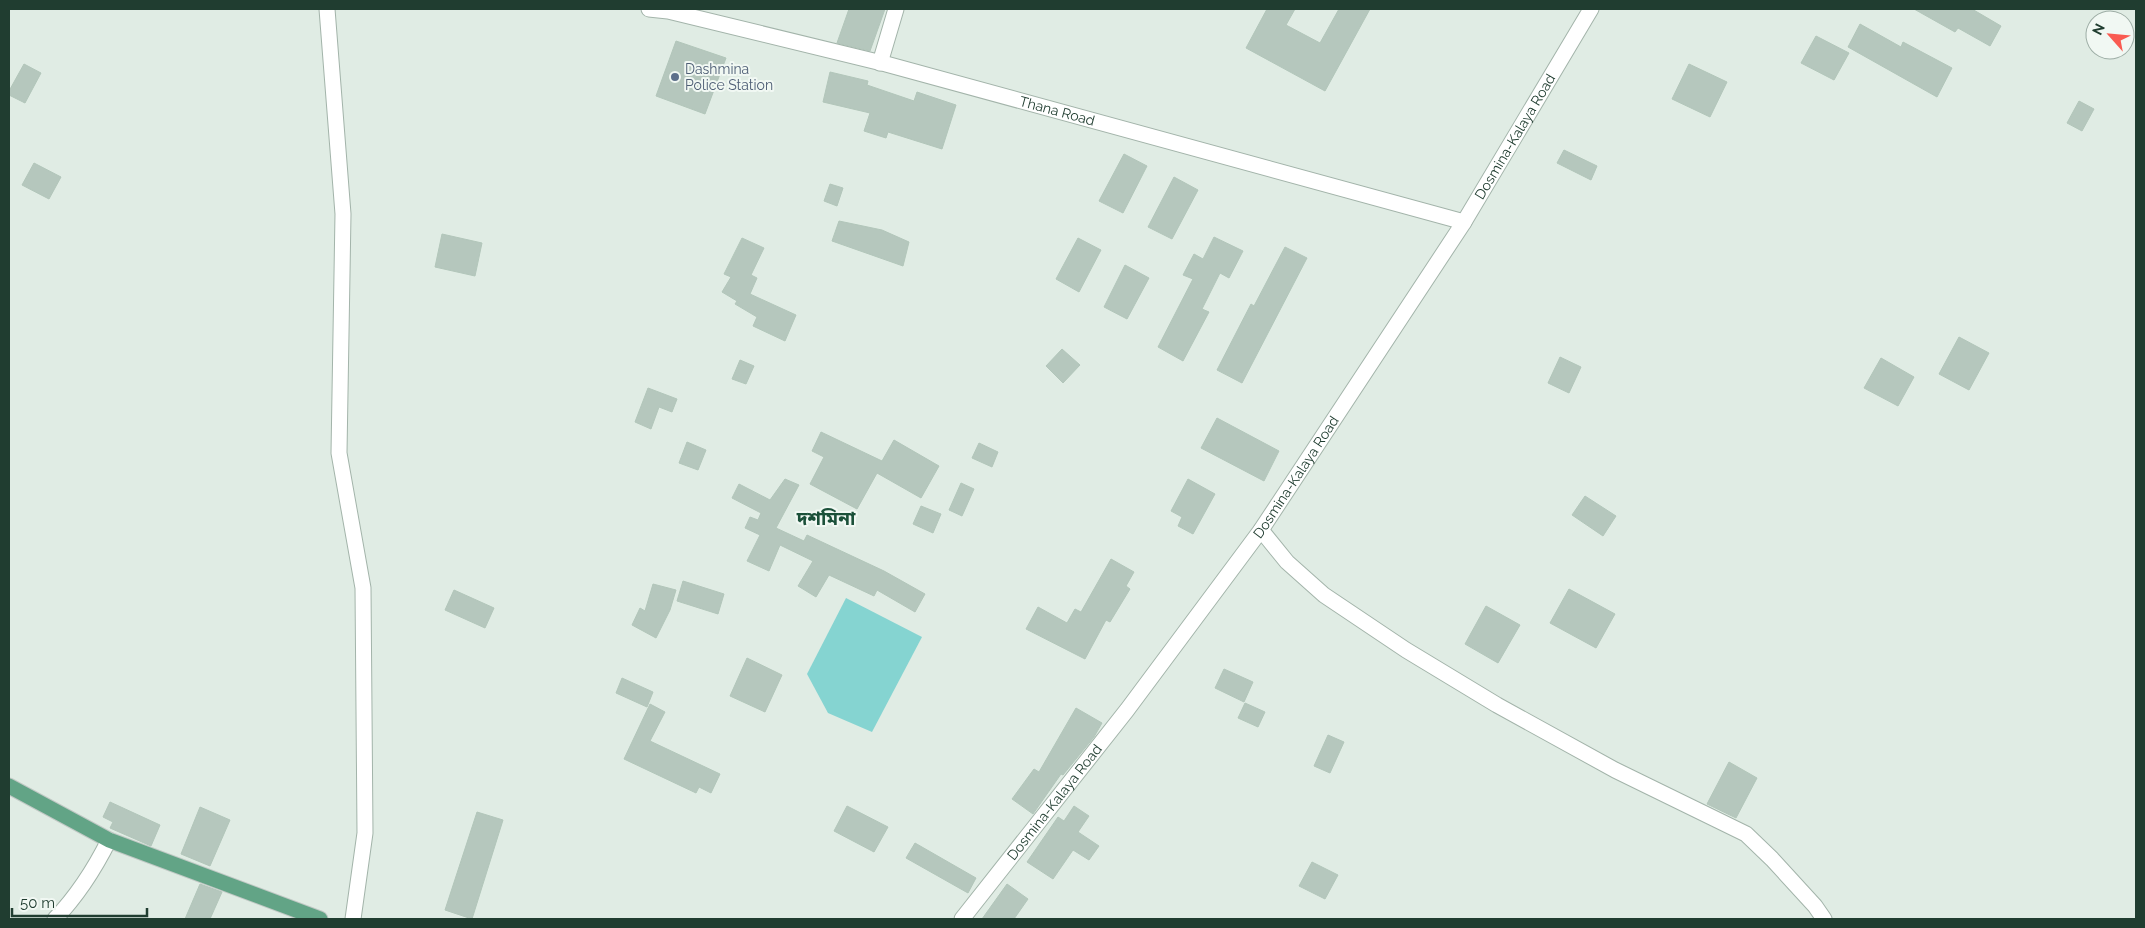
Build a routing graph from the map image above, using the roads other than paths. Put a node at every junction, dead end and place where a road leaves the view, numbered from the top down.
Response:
1 (326, 9) edge
2 (649, 9) edge
3 (896, 9) edge
4 (1591, 9) edge
5 (880, 63) junction
6 (1464, 222) junction
7 (1261, 530) junction
8 (9, 786) edge
9 (109, 840) junction
10 (55, 919) edge
11 (320, 919) edge
12 (353, 919) edge
13 (962, 919) edge
14 (1824, 919) edge

1 - 12 street
2 - 5 street, Thana Road
3 - 5 street
4 - 6 street, Dosmina-Kalaya Road
5 - 6 street, Thana Road
6 - 7 street, Dosmina-Kalaya Road
7 - 13 street, Dosmina-Kalaya Road
7 - 14 street
8 - 9 main road
9 - 10 street
9 - 11 main road

